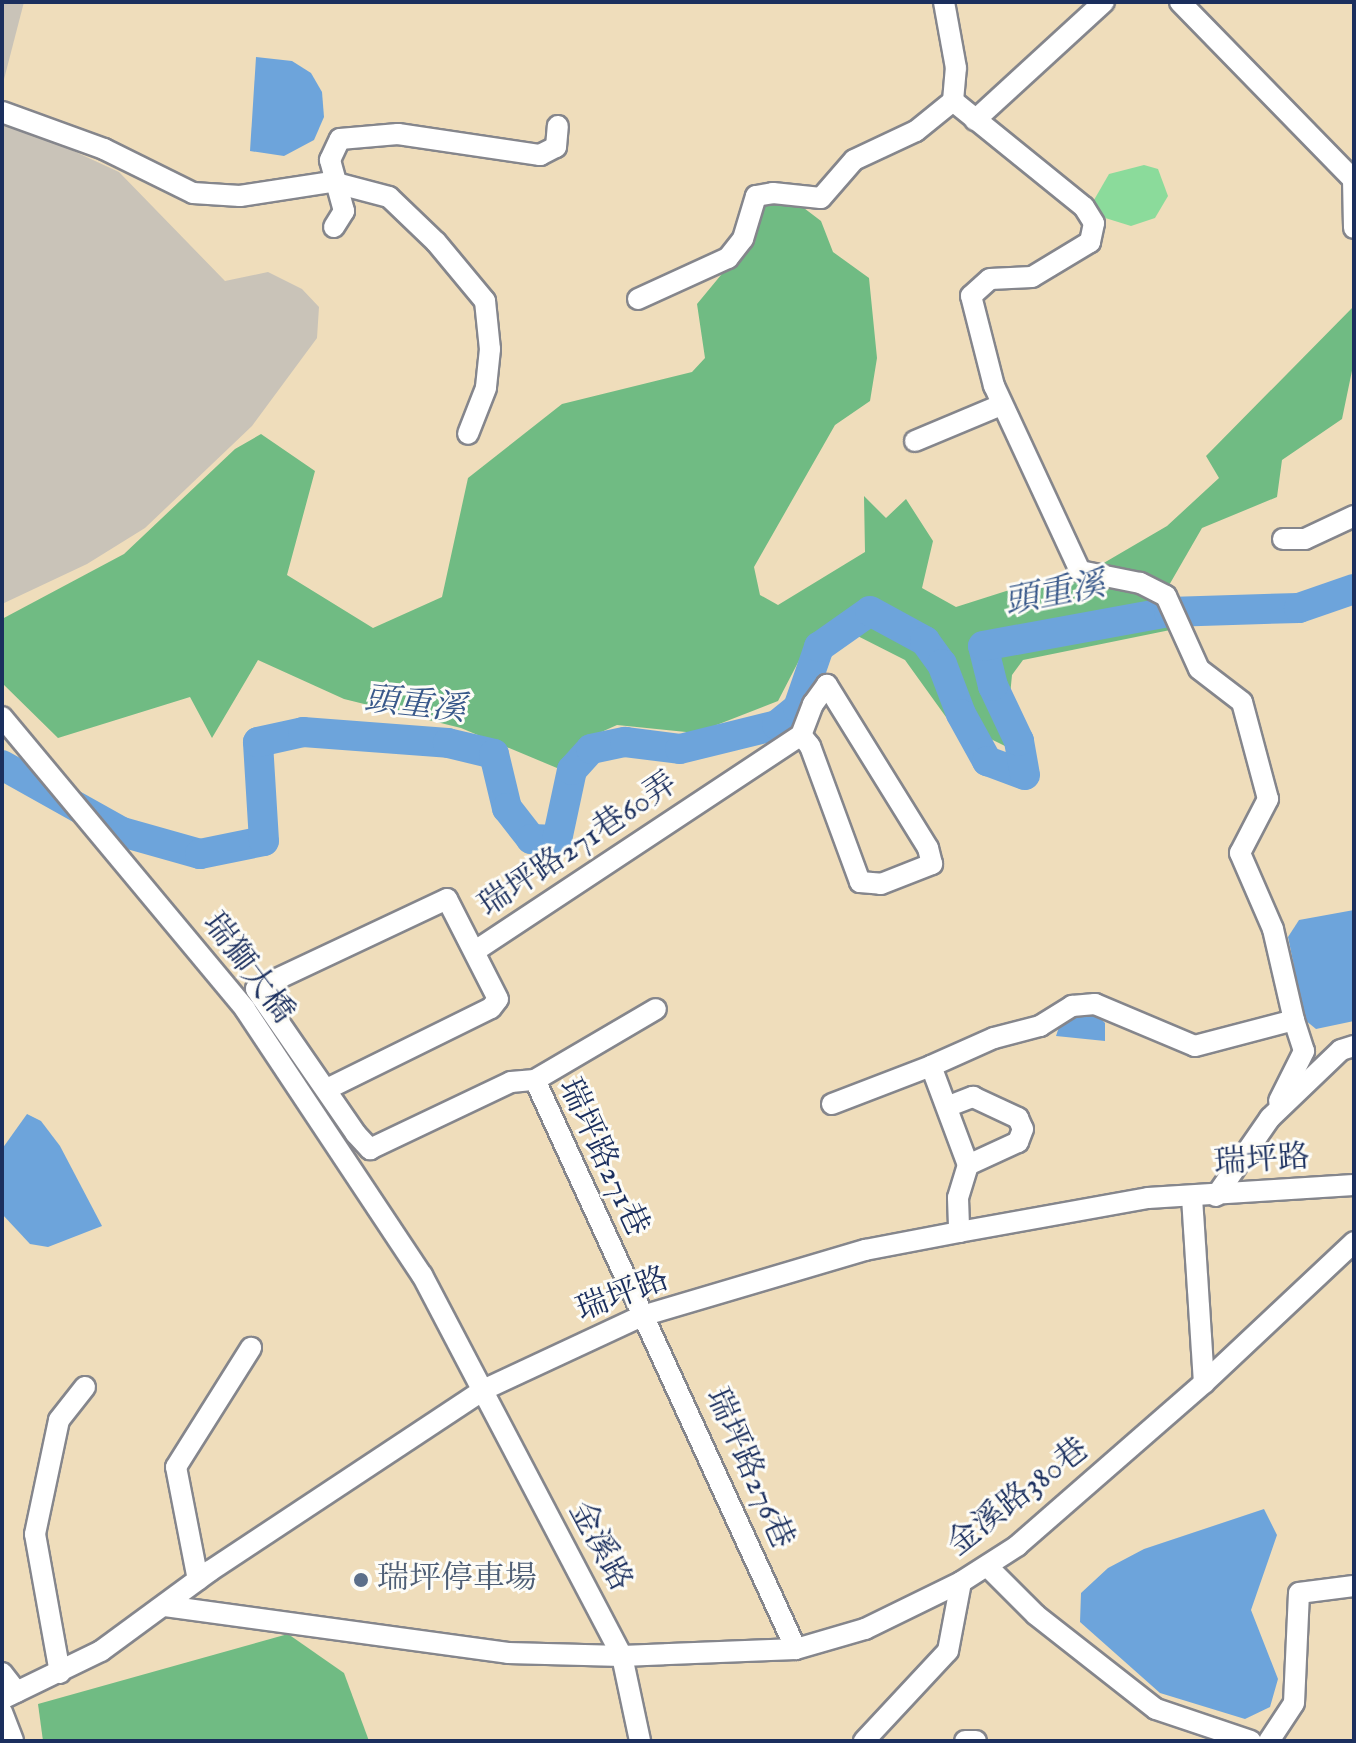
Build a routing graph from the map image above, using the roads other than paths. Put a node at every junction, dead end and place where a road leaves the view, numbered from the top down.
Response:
1 (944, 2) edge
2 (1104, 2) edge
3 (1180, 2) edge
4 (953, 101) junction
5 (2, 112) edge
6 (975, 120) junction
7 (558, 126) dead end
8 (332, 182) junction
9 (334, 227) dead end
10 (1354, 228) edge
11 (638, 299) dead end
12 (1001, 405) junction
13 (468, 434) dead end
14 (915, 441) dead end
15 (1354, 516) edge
16 (1283, 539) dead end
17 (2, 717) edge
18 (801, 735) junction
19 (475, 951) junction
20 (656, 1009) dead end
21 (1294, 1020) junction
22 (1354, 1046) edge
23 (931, 1066) junction
24 (535, 1080) junction
25 (327, 1089) junction
26 (832, 1104) dead end
27 (949, 1106) junction
28 (1270, 1118) junction
29 (968, 1165) junction
30 (1354, 1185) edge
31 (1216, 1196) junction
32 (1192, 1198) junction
33 (959, 1232) junction
34 (1354, 1242) edge
35 (642, 1316) junction
36 (251, 1348) dead end
37 (1204, 1383) junction
38 (85, 1387) dead end
39 (483, 1390) junction
40 (987, 1566) junction
41 (198, 1580) junction
42 (961, 1582) junction
43 (1354, 1586) edge
44 (165, 1606) junction
45 (796, 1649) junction
46 (622, 1656) junction
47 (2, 1673) edge
48 (60, 1673) junction
49 (10, 1696) edge
50 (2, 1712) edge
51 (13, 1741) edge
52 (640, 1741) edge
53 (864, 1741) edge
54 (965, 1741) edge
55 (976, 1741) edge
56 (1251, 1741) edge
57 (1269, 1741) edge

1 - 4 street
2 - 6 street
3 - 10 street
4 - 6 street
4 - 11 street
5 - 8 street
6 - 12 street
7 - 8 street
8 - 9 street
8 - 13 street
12 - 14 street
12 - 21 street
15 - 16 street
17 - 39 street, 瑞獅大橋
18 - 18 street
18 - 19 street, 瑞坪路271巷60弄
19 - 25 street, 瑞坪路271巷60弄
19 - 25 street
20 - 24 street
21 - 23 street
21 - 28 street
22 - 28 street
23 - 26 street
23 - 27 street
24 - 25 street, 瑞坪路271巷
24 - 35 street, 瑞坪路271巷
27 - 29 street
27 - 29 street
28 - 31 street
29 - 33 street
30 - 31 street, 瑞坪路
31 - 32 street, 瑞坪路
32 - 33 street, 瑞坪路
32 - 37 street
33 - 35 street, 瑞坪路
34 - 37 street, 金溪路380巷
35 - 39 street, 瑞坪路
35 - 45 street, 瑞坪路276巷
36 - 41 street
37 - 40 street, 金溪路380巷
38 - 48 street
39 - 41 street, 瑞坪路
39 - 46 street, 金溪路
40 - 42 street, 金溪路380巷
40 - 56 street
41 - 44 street, 瑞坪路
42 - 45 street, 金溪路380巷
42 - 53 street
43 - 57 street
44 - 46 street, 金溪路380巷
44 - 48 street, 瑞坪路
45 - 46 street, 金溪路380巷
46 - 52 street, 金溪路
47 - 49 street
48 - 49 street, 瑞坪路
50 - 51 street
54 - 55 street

